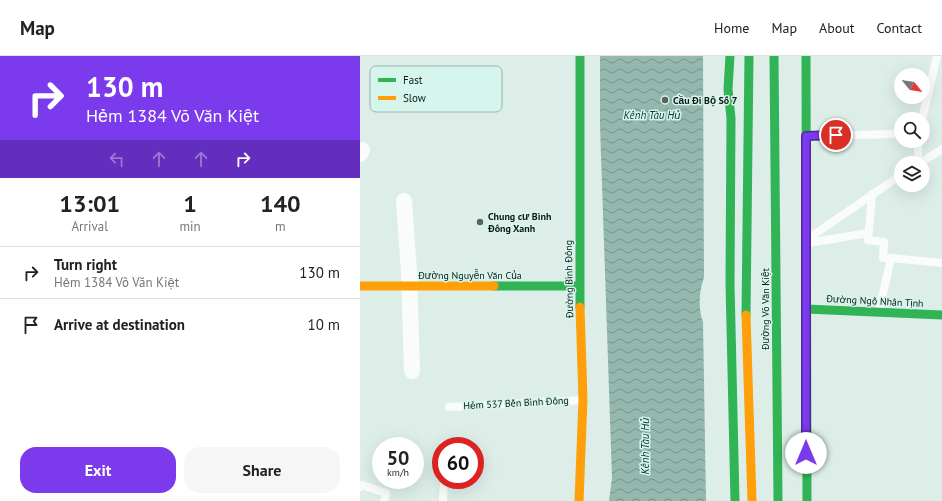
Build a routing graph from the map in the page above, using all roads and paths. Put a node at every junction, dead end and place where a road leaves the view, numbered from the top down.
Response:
1 (580, 56) edge
2 (730, 56) edge
3 (749, 56) edge
4 (774, 56) edge
5 (806, 56) edge
6 (937, 56) edge
7 (924, 112) edge
8 (804, 127) junction
9 (894, 134) edge
10 (942, 149) edge
11 (930, 156) edge
12 (894, 180) edge
13 (872, 194) junction
14 (404, 201) dead end
15 (868, 233) junction
16 (806, 242) junction
17 (891, 258) junction
18 (942, 263) edge
19 (360, 286) edge
20 (409, 286) junction
21 (580, 286) junction
22 (806, 309) junction
23 (878, 312) junction
24 (942, 315) edge
25 (412, 370) dead end
26 (583, 400) junction
27 (449, 407) dead end
28 (360, 487) edge
29 (444, 489) edge
30 (384, 501) edge
31 (443, 501) edge
32 (579, 501) edge
33 (735, 501) edge
34 (752, 501) edge
35 (778, 501) edge
36 (806, 501) edge

1 - 21 main road, Đường Bình Đông
2 - 33 main road
3 - 34 main road, Đường Võ Văn Kiệt
4 - 35 main road, Đường Võ Văn Kiệt
5 - 8 main road
6 - 7 lane
8 - 9 lane
8 - 16 main road
10 - 11 lane
12 - 13 lane
13 - 15 lane
13 - 16 lane
14 - 20 street
15 - 16 lane
15 - 17 lane
16 - 22 main road
17 - 18 lane
17 - 23 lane
19 - 20 main road, Đường Nguyễn Văn Của
20 - 21 main road, Đường Nguyễn Văn Của
20 - 25 street
21 - 26 main road, Đường Bình Đông
22 - 23 main road, Đường Ngô Nhân Tịnh
22 - 36 main road
23 - 24 main road, Đường Ngô Nhân Tịnh
26 - 27 lane, Hẻm 537 Bến Bình Đông
26 - 32 main road, Đường Bình Đông
28 - 30 lane
29 - 31 lane

